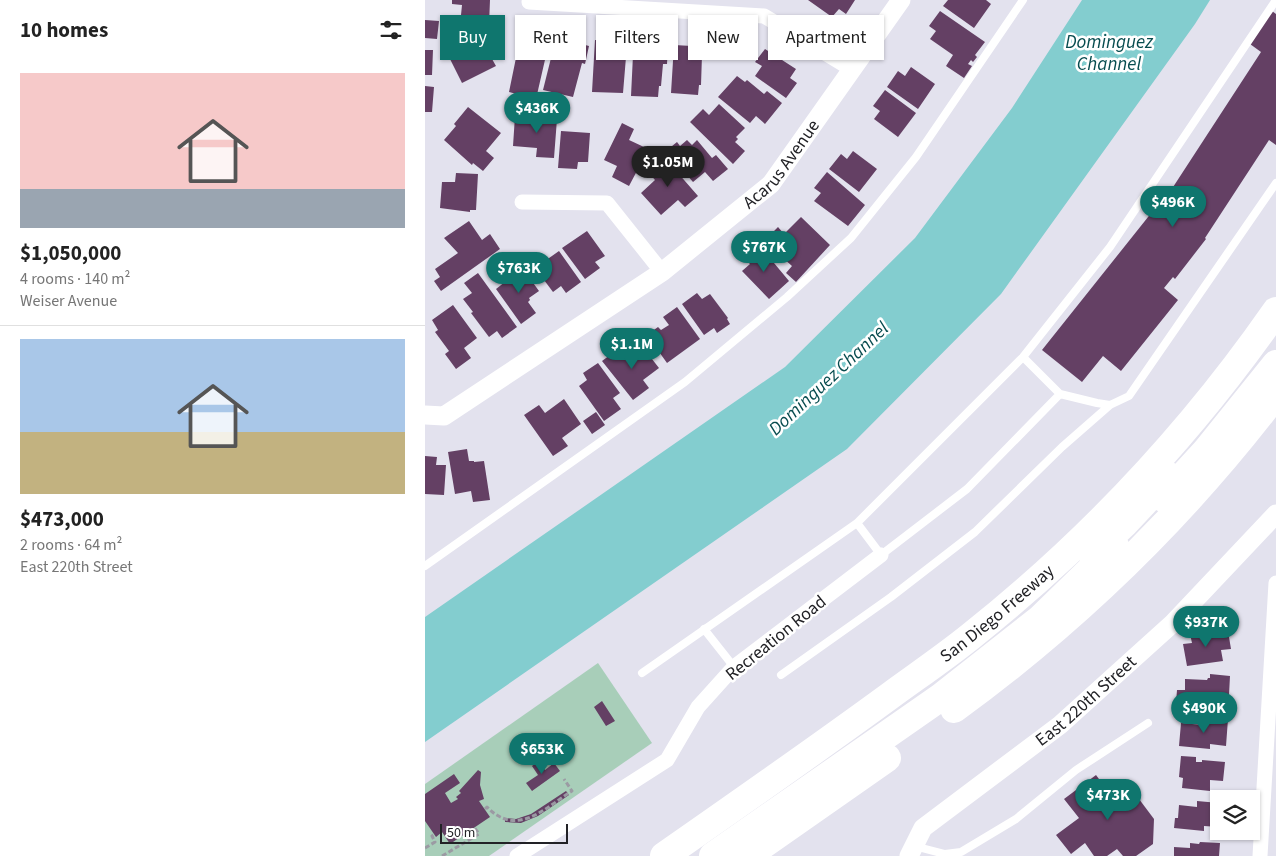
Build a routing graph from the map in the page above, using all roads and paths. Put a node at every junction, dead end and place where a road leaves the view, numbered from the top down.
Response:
1 (901, 0) edge
2 (1023, 0) edge
3 (1276, 0) edge
4 (529, 2) dead end
5 (853, 70) junction
6 (1276, 183) edge
7 (523, 202) dead end
8 (662, 272) junction
9 (1276, 311) edge
10 (1276, 342) edge
11 (1023, 357) junction
12 (1276, 364) edge
13 (1059, 394) junction
14 (1276, 394) edge
15 (1110, 405) junction
16 (425, 415) edge
17 (1276, 514) edge
18 (857, 523) junction
19 (881, 555) junction
20 (425, 566) edge
21 (1276, 583) edge
22 (704, 629) junction
23 (733, 667) junction
24 (641, 673) dead end
25 (781, 676) dead end
26 (1148, 723) dead end
27 (564, 779) dead end
28 (485, 809) dead end
29 (474, 828) dead end
30 (435, 834) dead end
31 (425, 848) edge
32 (912, 851) edge
33 (443, 856) edge
34 (517, 856) edge
35 (664, 856) edge
36 (696, 856) edge
37 (713, 856) edge
38 (747, 856) edge
39 (1260, 856) edge

1 - 5 street, Acarus Avenue
2 - 20 lane
3 - 11 lane
4 - 5 street
5 - 8 street, Acarus Avenue
6 - 15 lane
7 - 8 street
8 - 16 street, Acarus Avenue
9 - 35 highway, San Diego Freeway
10 - 36 highway
11 - 13 lane
11 - 18 lane
12 - 37 highway
13 - 15 lane
13 - 19 lane
14 - 38 highway
15 - 25 lane
17 - 32 street, East 220th Street
18 - 19 lane
18 - 22 lane
19 - 23 street, Recreation Road
21 - 39 street
22 - 23 lane
22 - 24 lane
23 - 34 street, Recreation Road
26 - 32 lane
27 - 28 path
29 - 33 path
30 - 31 path

